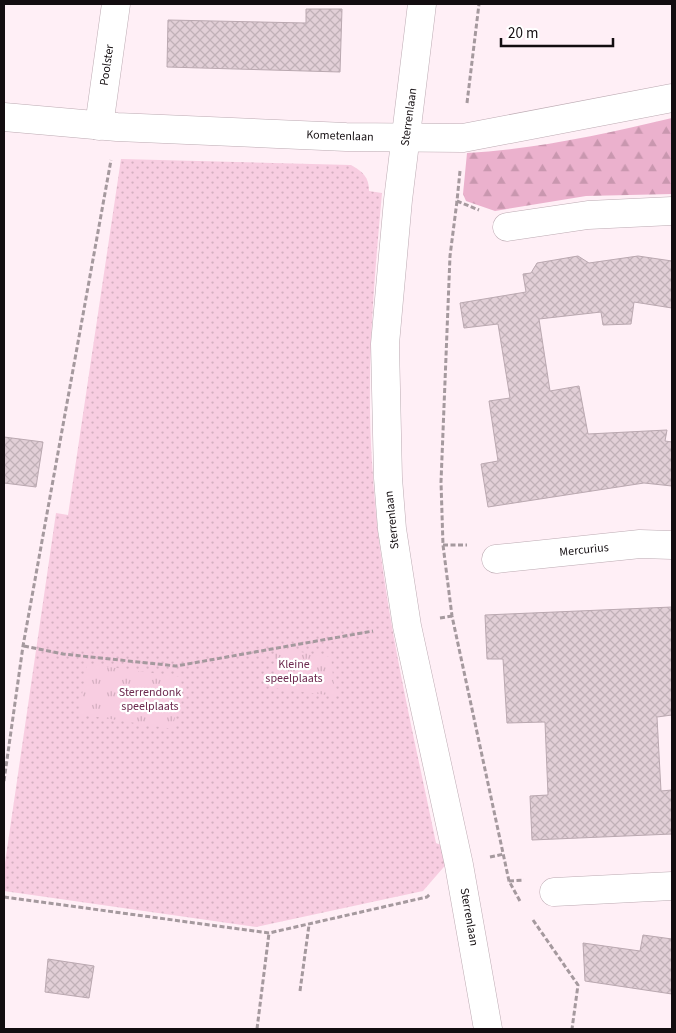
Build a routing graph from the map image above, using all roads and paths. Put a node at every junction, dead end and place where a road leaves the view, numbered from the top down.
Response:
1 (116, 4) edge
2 (422, 4) edge
3 (672, 98) edge
4 (4, 117) edge
5 (108, 127) junction
6 (406, 138) junction
7 (458, 201) dead end
8 (672, 212) edge
9 (507, 227) dead end
10 (672, 545) edge
11 (496, 559) dead end
12 (452, 616) junction
13 (407, 626) junction
14 (23, 646) junction
15 (4, 781) edge
16 (504, 854) junction
17 (460, 865) junction
18 (672, 886) edge
19 (554, 892) dead end
20 (4, 897) edge
21 (522, 903) dead end
22 (533, 920) dead end
23 (309, 925) junction
24 (269, 933) junction
25 (300, 991) dead end
26 (257, 1029) edge
27 (488, 1029) edge
28 (572, 1029) edge

1 - 5 street, Poolster
2 - 6 street, Sterrenlaan
3 - 6 street, Kometenlaan
4 - 5 street, Kometenlaan
5 - 6 street, Kometenlaan
5 - 14 path
6 - 13 street, Sterrenlaan
7 - 12 path
8 - 9 street
10 - 11 street, Mercurius
12 - 13 path
12 - 16 path
13 - 14 path
13 - 17 street, Sterrenlaan
14 - 15 path
16 - 17 path
16 - 21 path
17 - 23 path
17 - 27 street, Sterrenlaan
18 - 19 street
20 - 24 path
22 - 28 path
23 - 24 path
23 - 25 path
24 - 26 path

